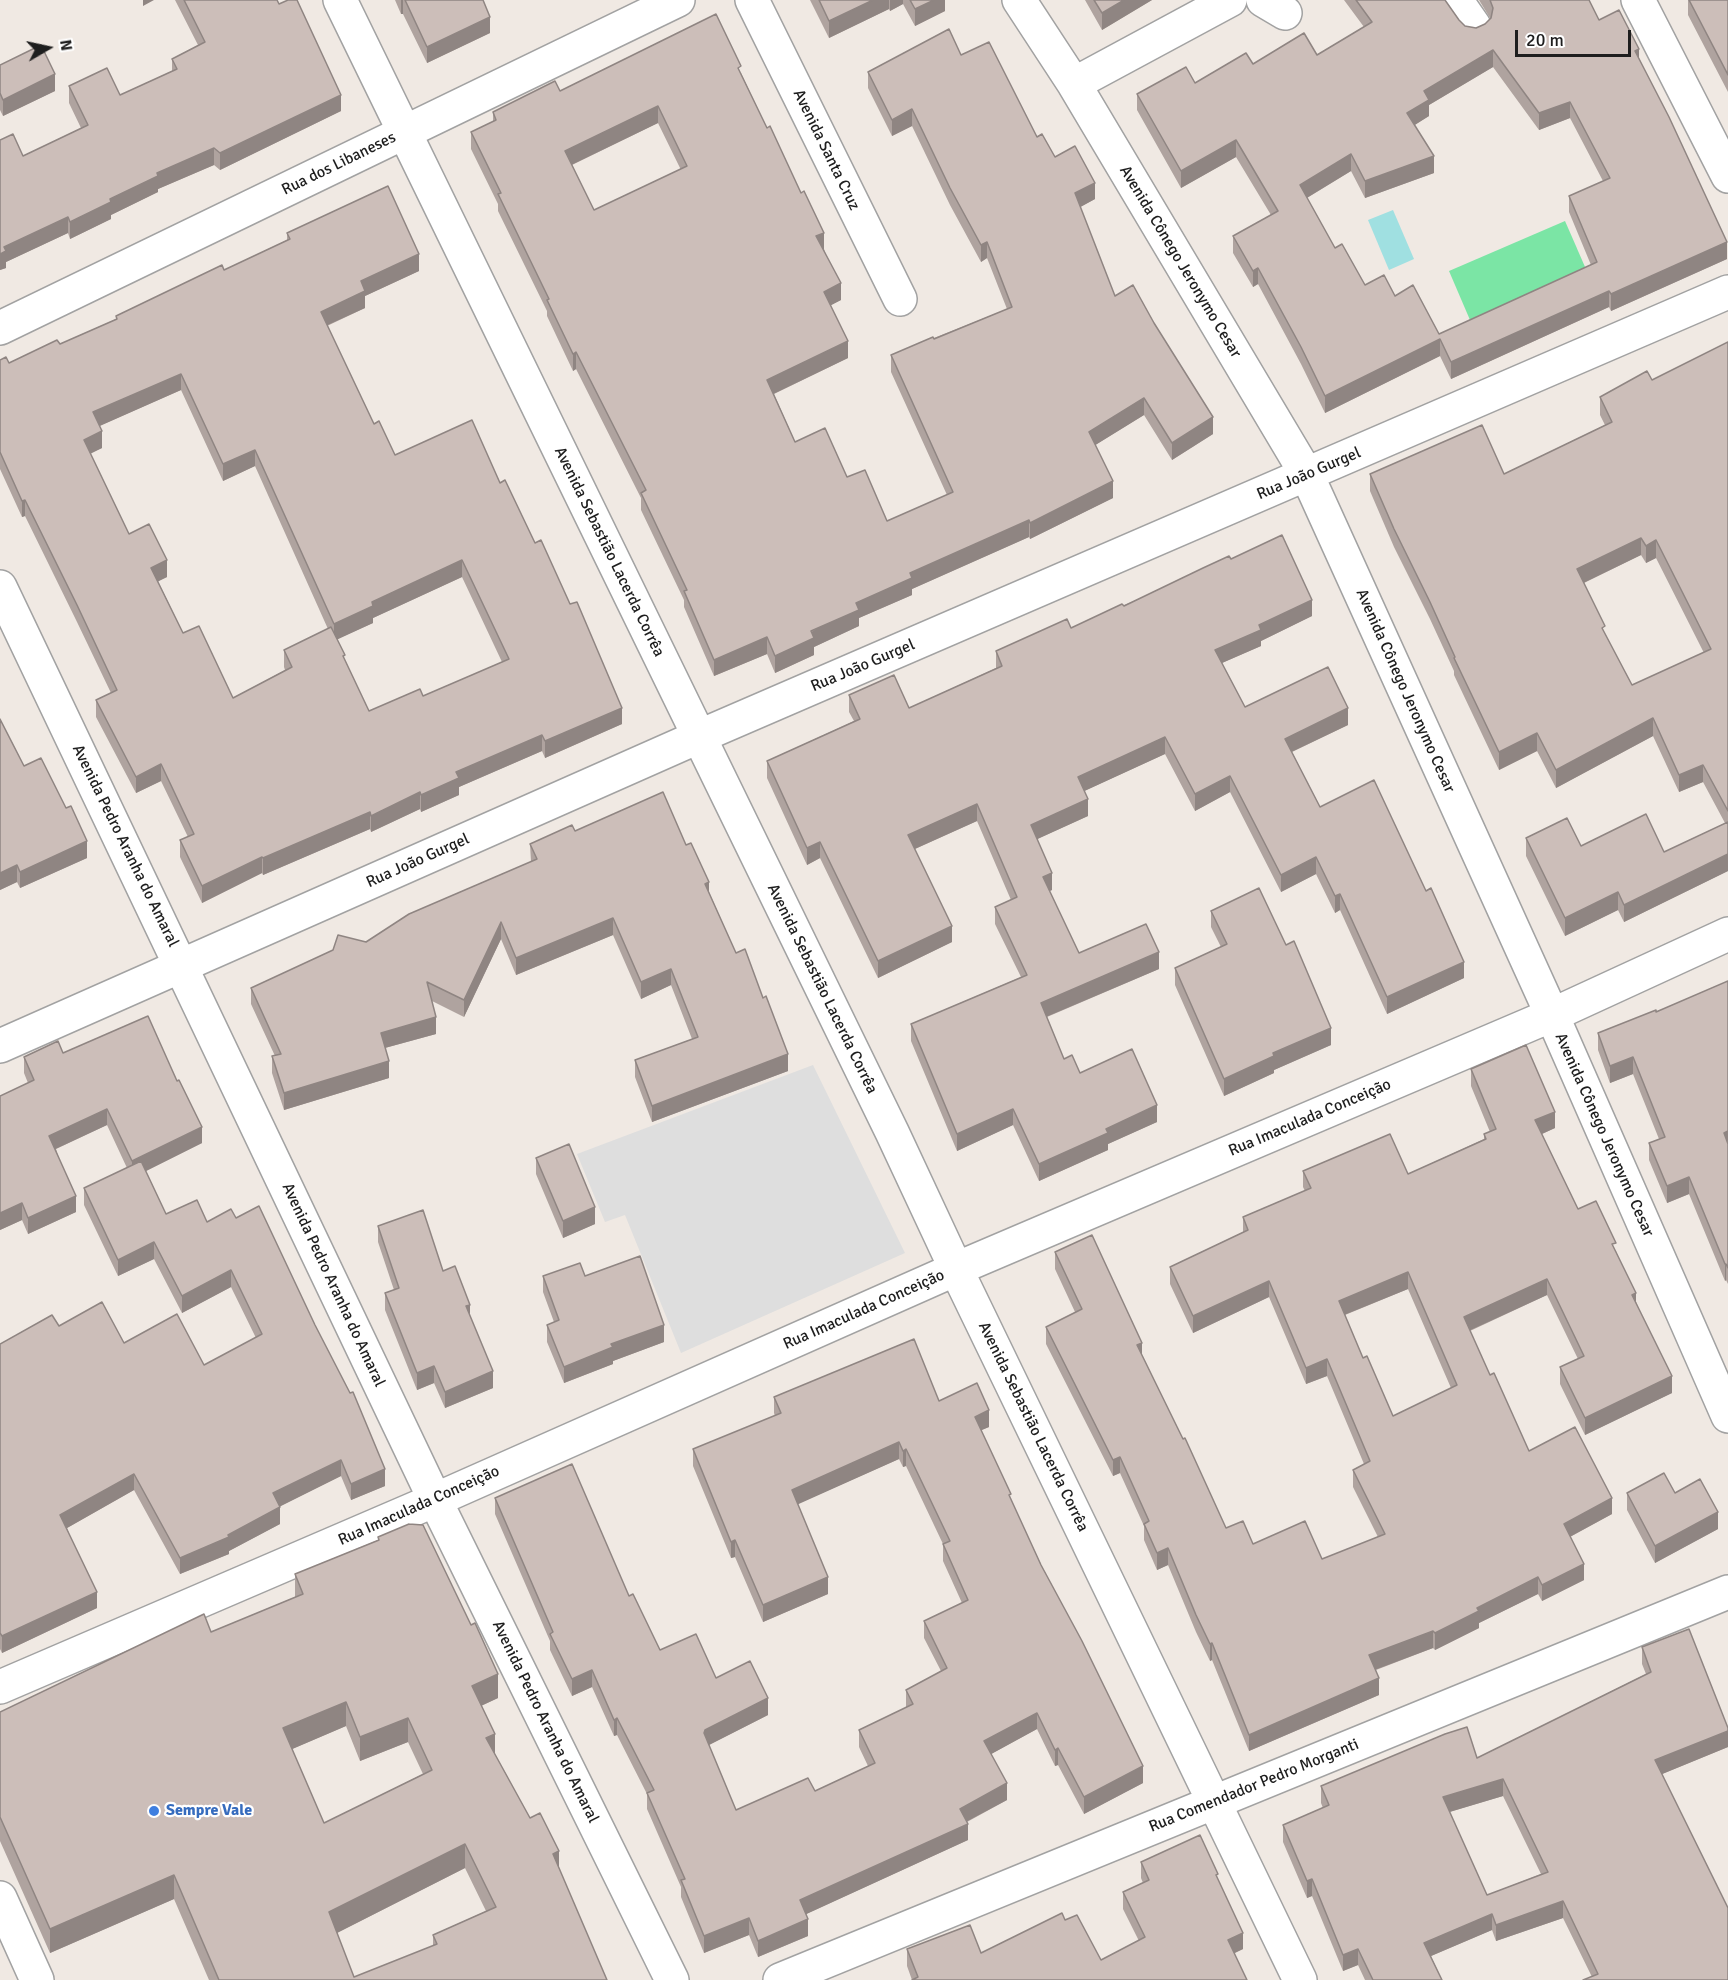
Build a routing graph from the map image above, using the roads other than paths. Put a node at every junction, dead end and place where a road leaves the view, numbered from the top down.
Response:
1 (340, 0) edge
2 (678, 0) edge
3 (752, 0) edge
4 (1019, 0) edge
5 (1230, 0) edge
6 (1638, 0) edge
7 (1074, 84) junction
8 (406, 132) junction
9 (1728, 176) edge
10 (1728, 292) edge
11 (900, 299) dead end
12 (0, 328) edge
13 (1307, 475) junction
14 (0, 587) edge
15 (698, 737) junction
16 (1728, 934) edge
17 (182, 966) junction
18 (1552, 1015) junction
19 (0, 1046) edge
20 (956, 1269) junction
21 (1728, 1416) edge
22 (435, 1500) junction
23 (1728, 1592) edge
24 (0, 1687) edge
25 (1214, 1802) junction
26 (0, 1898) edge
27 (37, 1980) edge
28 (672, 1980) edge
29 (780, 1980) edge
30 (1300, 1980) edge

1 - 8 street, Avenida Sebastião Lacerda Corrêa
2 - 8 street, Rua dos Libaneses
3 - 11 street, Avenida Santa Cruz
4 - 7 street, Avenida Cônego Jeronymo Cesar
5 - 7 street
6 - 9 street
7 - 13 street, Avenida Cônego Jeronymo Cesar
8 - 12 street, Rua dos Libaneses
8 - 15 street, Avenida Sebastião Lacerda Corrêa
10 - 13 street, Rua João Gurgel
13 - 15 street, Rua João Gurgel
13 - 18 street, Avenida Cônego Jeronymo Cesar
14 - 17 street, Avenida Pedro Aranha do Amaral
15 - 17 street, Rua João Gurgel
15 - 20 street, Avenida Sebastião Lacerda Corrêa
16 - 18 street, Rua Imaculada Conceição
17 - 19 street, Rua João Gurgel
17 - 22 street, Avenida Pedro Aranha do Amaral
18 - 20 street, Rua Imaculada Conceição
18 - 21 street, Avenida Cônego Jeronymo Cesar
20 - 22 street, Rua Imaculada Conceição
20 - 25 street, Avenida Sebastião Lacerda Corrêa
22 - 24 street, Rua Imaculada Conceição
22 - 28 street, Avenida Pedro Aranha do Amaral
23 - 25 street, Rua Comendador Pedro Morganti
25 - 29 street, Rua Comendador Pedro Morganti
25 - 30 street, Avenida Sebastião Lacerda Corrêa
26 - 27 street

